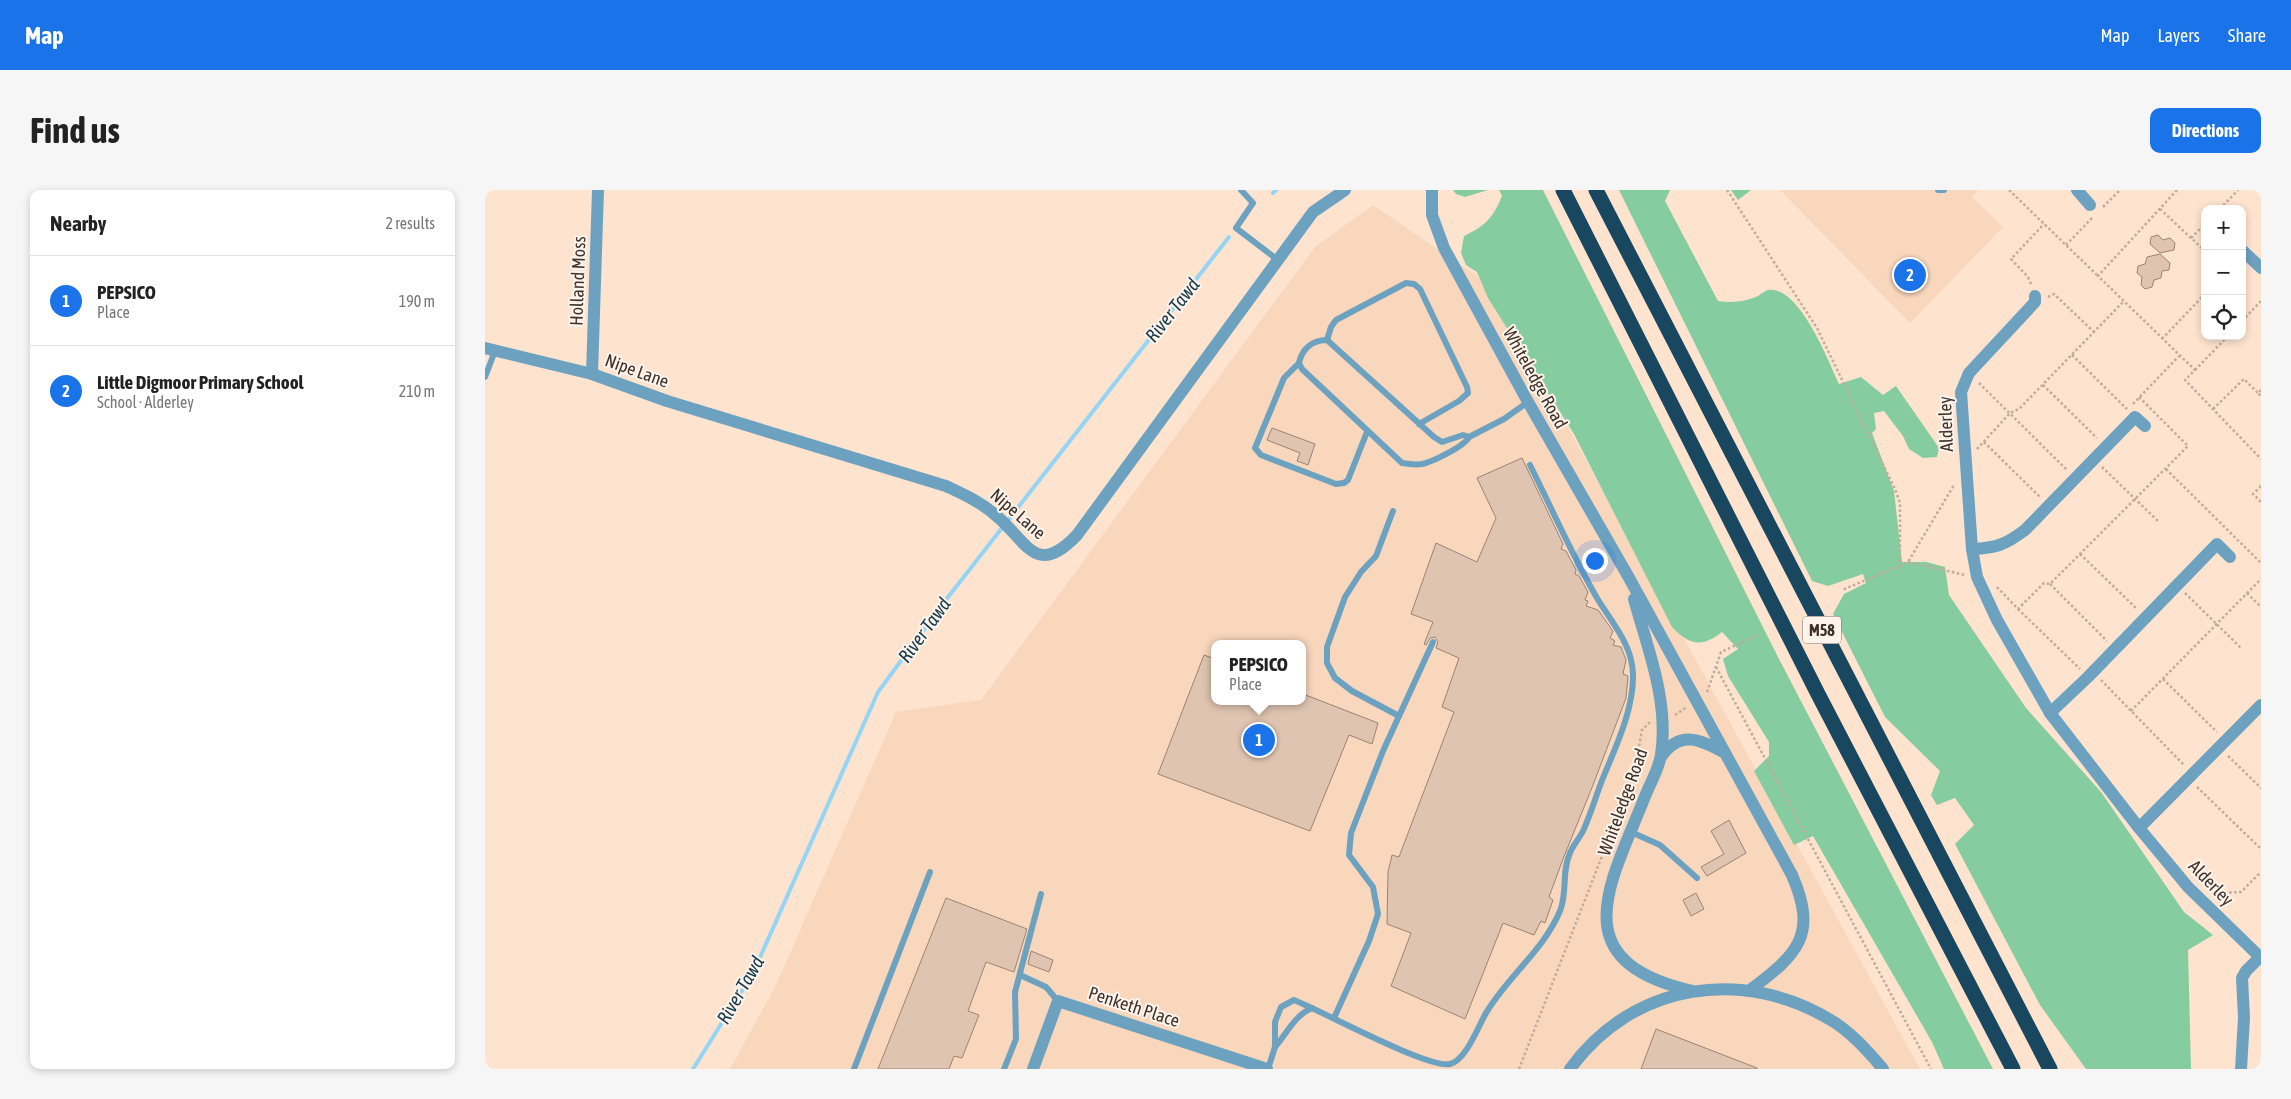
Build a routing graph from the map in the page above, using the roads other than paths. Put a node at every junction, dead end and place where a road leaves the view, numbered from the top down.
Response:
1 (598, 190) edge
2 (1241, 190) edge
3 (1345, 190) edge
4 (1432, 190) edge
5 (1563, 190) edge
6 (1596, 190) edge
7 (1938, 190) edge
8 (1944, 190) edge
9 (2077, 190) edge
10 (2090, 204) dead end
11 (2246, 254) edge
12 (1278, 260) junction
13 (2261, 268) edge
14 (2035, 299) road end
15 (1327, 340) junction
16 (490, 350) edge
17 (1299, 364) junction
18 (592, 374) junction
19 (485, 377) edge
20 (1528, 402) junction
21 (1419, 424) junction
22 (2145, 426) dead end
23 (1367, 432) junction
24 (1469, 437) junction
25 (1531, 465) dead end
26 (1393, 511) dead end
27 (1972, 549) junction
28 (2230, 557) dead end
29 (1628, 576) junction
30 (1433, 642) dead end
31 (2261, 705) edge
32 (2050, 713) junction
33 (1399, 716) junction
34 (1725, 752) junction
35 (1661, 756) junction
36 (2139, 828) junction
37 (1631, 832) junction
38 (930, 872) dead end
39 (1697, 878) dead end
40 (1041, 894) dead end
41 (2260, 958) edge
42 (1020, 975) junction
43 (1750, 990) junction
44 (1693, 991) junction
45 (1058, 1001) junction
46 (1312, 1008) junction
47 (1334, 1018) junction
48 (1275, 1047) junction
49 (854, 1069) edge
50 (1004, 1069) edge
51 (1033, 1069) edge
52 (1267, 1069) edge
53 (1570, 1069) edge
54 (1883, 1069) edge
55 (2013, 1069) edge
56 (2050, 1069) edge
57 (2241, 1069) edge

1 - 18 street, Holland Moss
2 - 12 lane
3 - 12 street, Nipe Lane
4 - 20 street, Whiteledge Road
5 - 55 highway, M58
6 - 56 highway, M58
7 - 8 lane
9 - 10 street
11 - 13 street
12 - 18 street, Nipe Lane
14 - 27 street, Alderley
15 - 17 lane
15 - 21 lane
15 - 21 lane
16 - 18 street, Nipe Lane
16 - 19 lane
17 - 23 lane
17 - 23 lane
20 - 24 lane
20 - 29 street, Whiteledge Road
21 - 24 lane
22 - 27 street
23 - 24 lane
25 - 47 lane
26 - 33 lane
27 - 32 street, Alderley
28 - 32 street
29 - 34 street, Whiteledge Road
29 - 35 street, Whiteledge Road
30 - 33 lane
31 - 36 street
32 - 36 street, Alderley
33 - 47 lane
34 - 35 street
34 - 43 street, Whiteledge Road
35 - 37 street, Whiteledge Road
36 - 41 street, Alderley
37 - 39 lane
37 - 44 street, Whiteledge Road
38 - 49 lane
40 - 42 lane
41 - 57 street
42 - 45 lane
42 - 50 lane
43 - 44 street
43 - 54 street
44 - 53 street
45 - 51 street
45 - 52 street, Penketh Place
46 - 47 lane
46 - 48 lane
46 - 48 lane
48 - 52 lane

